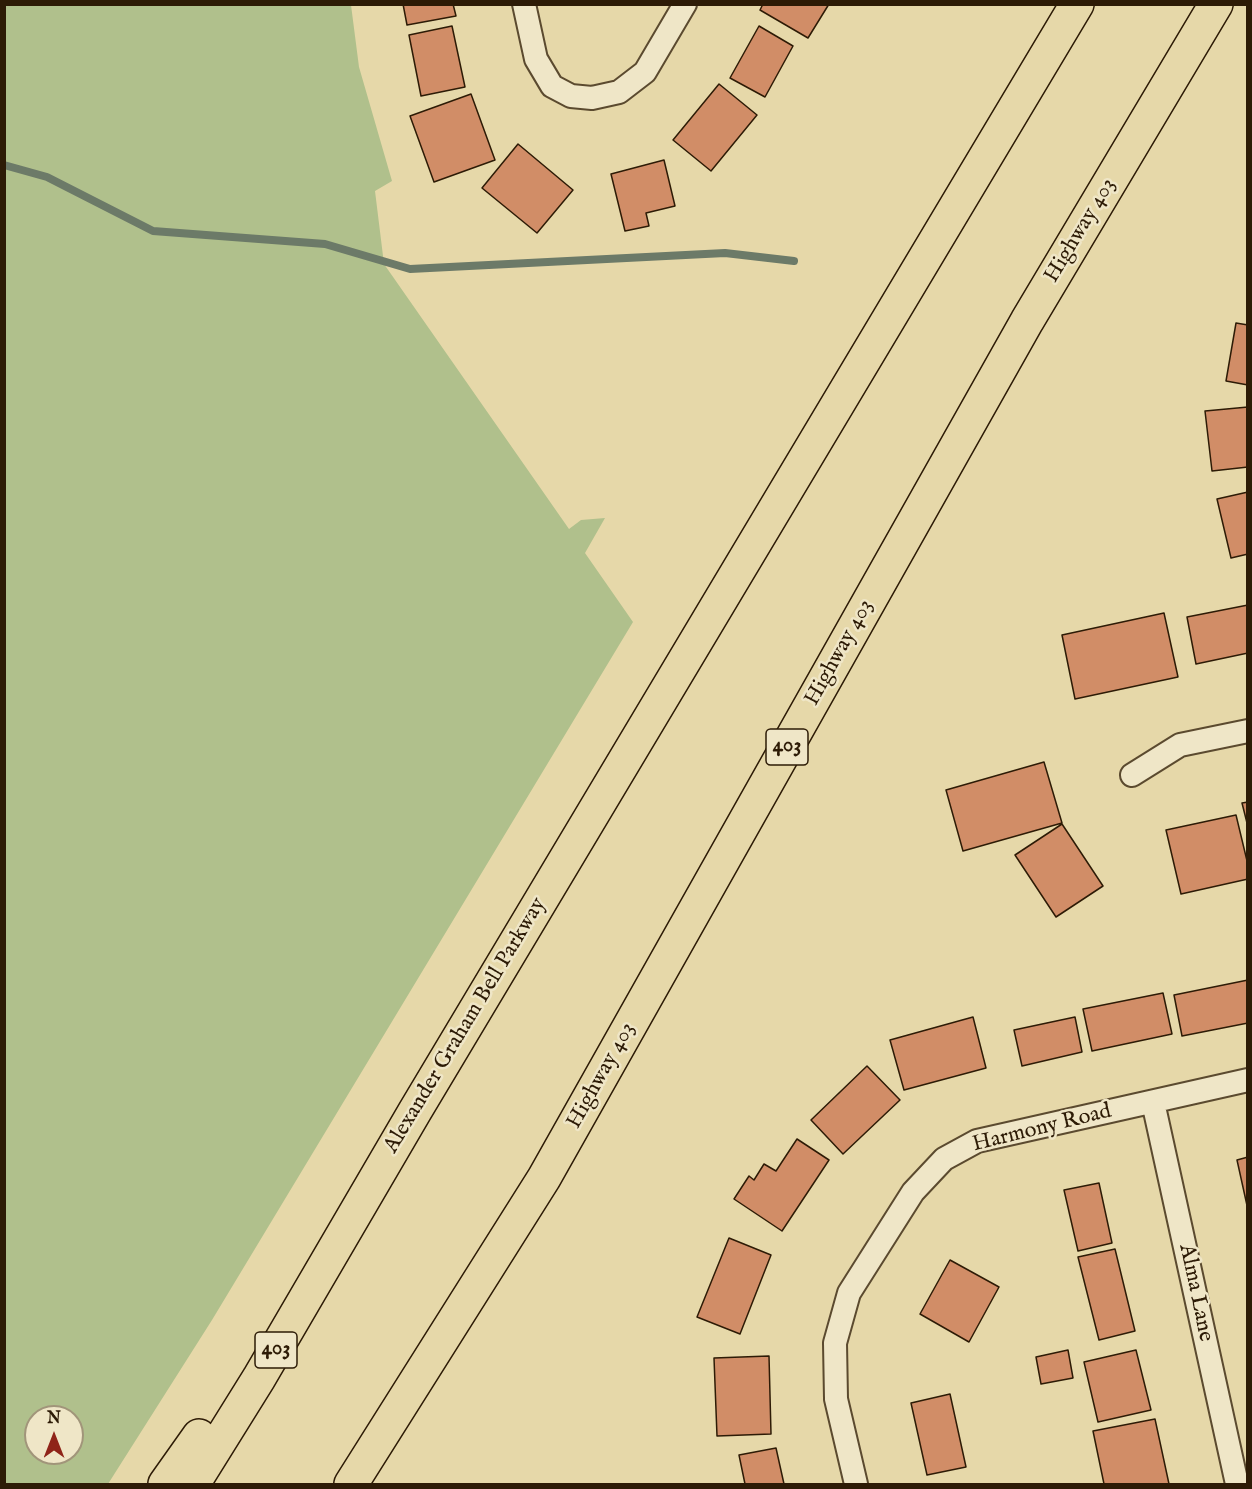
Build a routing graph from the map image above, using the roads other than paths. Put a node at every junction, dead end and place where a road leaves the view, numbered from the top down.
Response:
1 (524, 4) edge
2 (685, 4) edge
3 (1077, 4) edge
4 (1216, 4) edge
5 (1248, 731) edge
6 (1132, 775) dead end
7 (1248, 1080) edge
8 (1153, 1102) junction
9 (355, 1214) junction
10 (165, 1485) edge
11 (193, 1485) edge
12 (351, 1485) edge
13 (856, 1485) edge
14 (1237, 1485) edge

1 - 2 street
3 - 9 highway, Alexander Graham Bell Parkway / 403
4 - 12 highway, Highway 403 / 403
5 - 6 street
7 - 8 street, Harmony Road
8 - 13 street, Harmony Road
8 - 14 street, Alma Lane
9 - 10 highway
9 - 11 highway, 403

